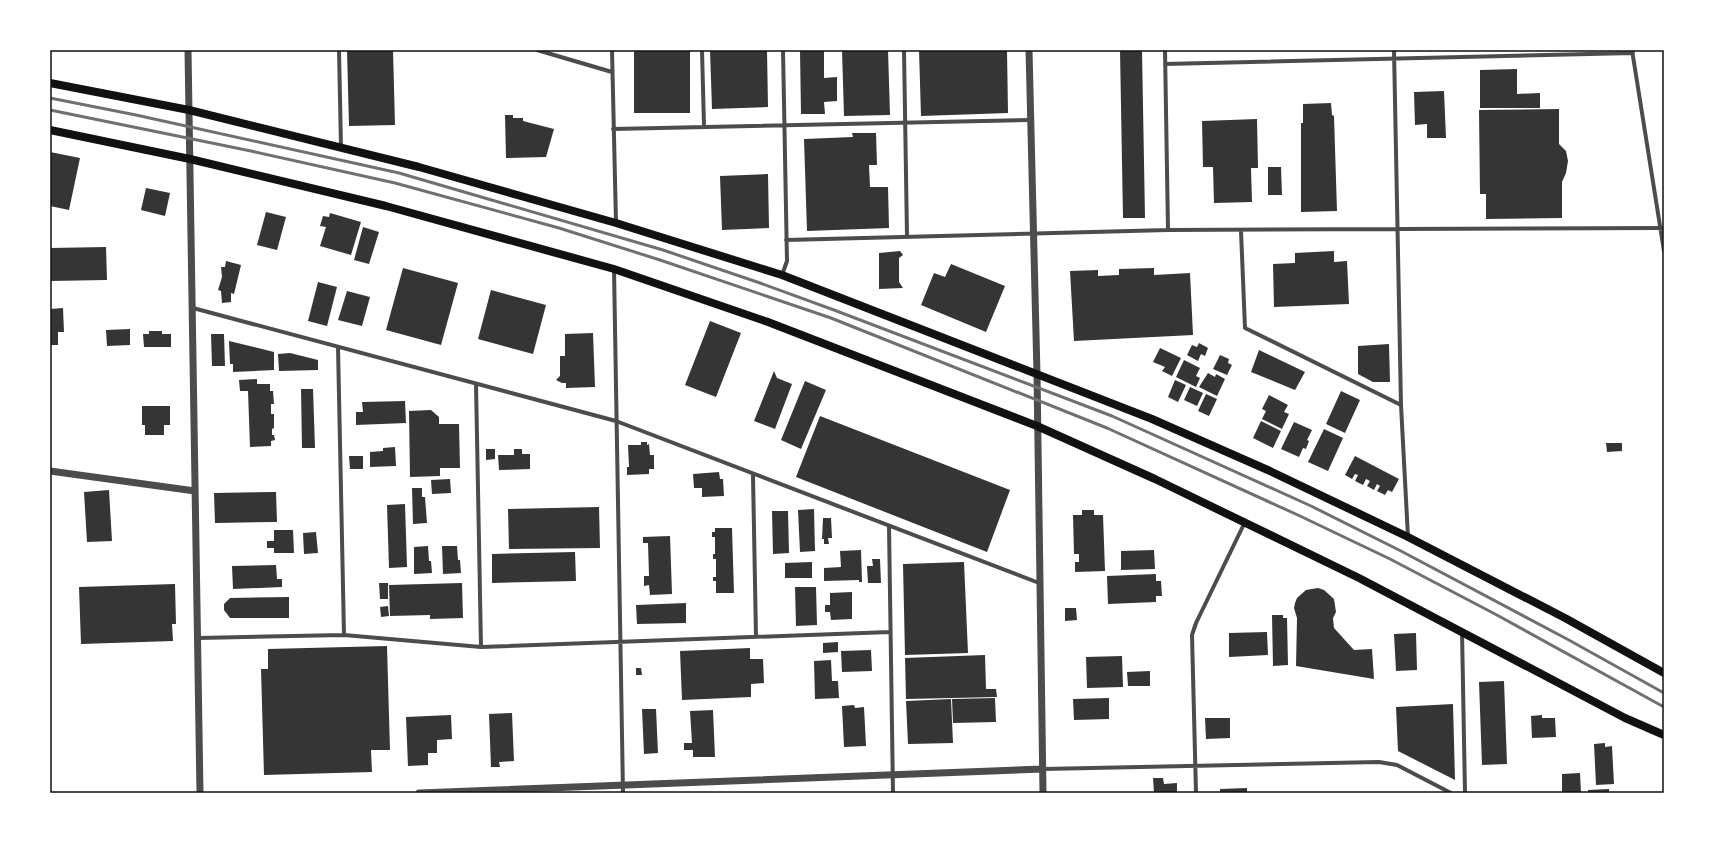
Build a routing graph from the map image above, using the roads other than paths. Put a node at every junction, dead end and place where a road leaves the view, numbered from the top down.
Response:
1 (188, 50) edge
2 (339, 50) edge
3 (537, 50) edge
4 (612, 50) edge
5 (702, 50) edge
6 (783, 50) edge
7 (904, 50) edge
8 (1029, 50) edge
9 (1165, 50) edge
10 (1394, 50) edge
11 (1632, 51) edge
12 (1394, 59) junction
13 (1165, 64) junction
14 (612, 72) junction
15 (50, 83) edge
16 (190, 110) junction
17 (1030, 120) junction
18 (905, 122) junction
19 (784, 124) junction
20 (704, 126) junction
21 (613, 129) junction
22 (50, 130) edge
23 (341, 146) junction
24 (190, 159) junction
25 (616, 223) junction
26 (1662, 228) edge
27 (1168, 230) junction
28 (1397, 230) junction
29 (1241, 231) junction
30 (1032, 234) junction
31 (907, 236) junction
32 (786, 240) junction
33 (1664, 250) edge
34 (614, 269) junction
35 (782, 275) junction
36 (193, 308) junction
37 (338, 346) junction
38 (1037, 374) junction
39 (476, 384) junction
40 (1401, 405) junction
41 (616, 421) junction
42 (1037, 426) junction
43 (50, 471) edge
44 (753, 475) junction
45 (196, 491) junction
46 (1245, 522) junction
47 (889, 526) junction
48 (1408, 537) junction
49 (1039, 583) junction
50 (1462, 631) junction
51 (890, 632) junction
52 (344, 635) junction
53 (756, 637) junction
54 (199, 638) junction
55 (620, 642) junction
56 (481, 647) junction
57 (1664, 673) edge
58 (1664, 735) edge
59 (1195, 766) junction
60 (1043, 769) junction
61 (893, 775) junction
62 (622, 785) junction
63 (200, 793) edge
64 (419, 793) edge
65 (430, 793) edge
66 (623, 793) edge
67 (893, 793) edge
68 (1043, 793) edge
69 (1196, 793) edge
70 (1451, 793) edge
71 (1465, 793) edge

1 - 16 street
2 - 23 street
3 - 14 street
4 - 14 street
5 - 20 street
6 - 19 street
7 - 18 street
8 - 17 street
9 - 13 street
10 - 12 street
11 - 12 street
11 - 26 street
12 - 13 street
12 - 28 street
13 - 27 street
14 - 21 street
15 - 16 main road
16 - 23 main road
16 - 24 street
17 - 18 street
17 - 30 street
18 - 19 street
18 - 31 street
19 - 20 street
19 - 32 street
20 - 21 street
21 - 25 street
22 - 24 main road
23 - 25 main road
24 - 34 main road
24 - 36 street
25 - 35 main road
26 - 28 street
26 - 33 street
27 - 29 street
27 - 30 street
28 - 29 street
28 - 40 street
29 - 40 street
30 - 31 street
30 - 38 street
31 - 32 street
32 - 35 street
34 - 41 street
34 - 42 main road
35 - 38 main road
36 - 37 street
36 - 45 street
37 - 39 street
37 - 52 street
38 - 42 street
38 - 48 main road
39 - 41 street
39 - 56 street
40 - 48 street
41 - 44 street
41 - 55 street
42 - 46 main road
42 - 49 street
43 - 45 street
44 - 47 street
44 - 53 street
45 - 54 street
46 - 50 main road
46 - 59 street
47 - 49 street
47 - 51 street
48 - 57 main road
49 - 60 street
50 - 58 main road
50 - 71 street
51 - 53 street
51 - 61 street
52 - 54 street
52 - 56 street
53 - 55 street
54 - 63 street
55 - 56 street
55 - 62 street
59 - 60 street
59 - 69 street
59 - 70 street
60 - 61 street
60 - 68 street
61 - 62 street
61 - 67 street
62 - 65 street
62 - 66 street
64 - 65 street

